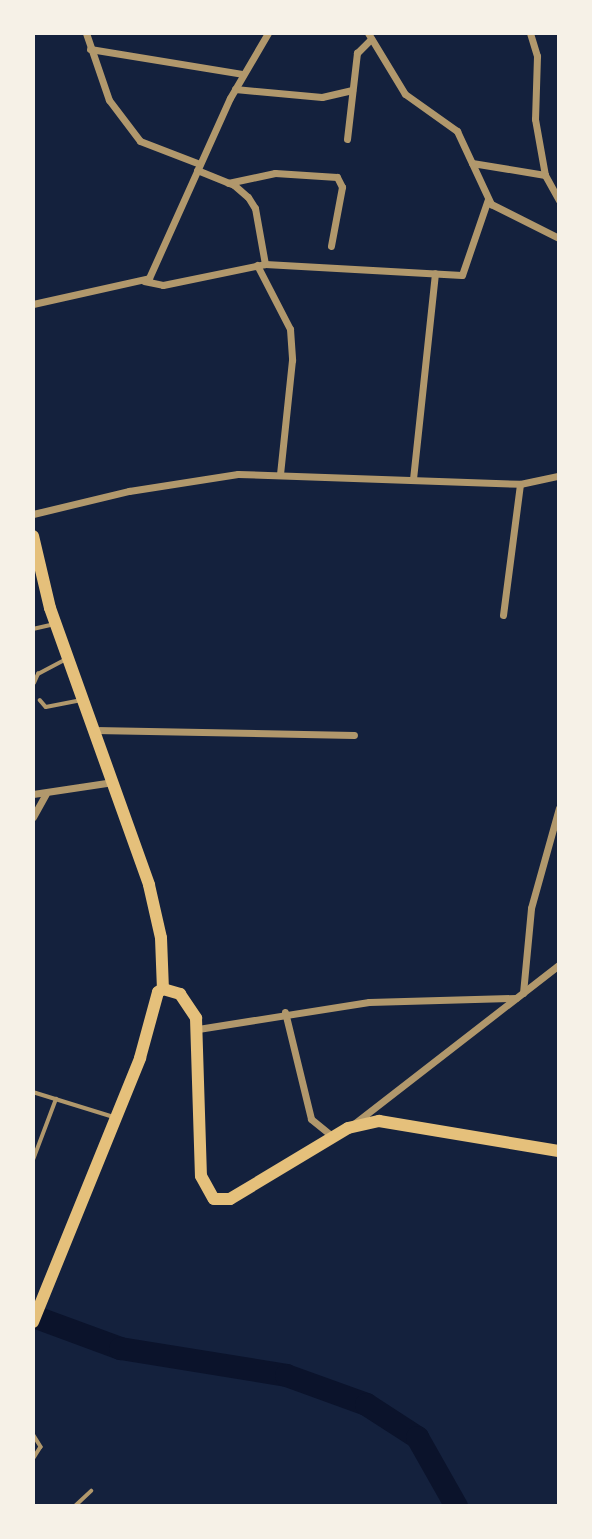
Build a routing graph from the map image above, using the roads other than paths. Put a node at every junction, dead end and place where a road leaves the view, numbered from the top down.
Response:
1 (86, 33) edge
2 (268, 33) edge
3 (530, 33) edge
4 (369, 36) edge
5 (90, 49) junction
6 (242, 74) junction
7 (234, 89) junction
8 (352, 90) junction
9 (347, 139) dead end
10 (472, 163) junction
11 (199, 167) junction
12 (545, 174) junction
13 (228, 183) junction
14 (488, 199) junction
15 (559, 200) edge
16 (559, 238) edge
17 (331, 246) dead end
18 (261, 264) junction
19 (435, 273) junction
20 (144, 281) junction
21 (33, 304) edge
22 (279, 474) junction
23 (559, 476) edge
24 (413, 479) junction
25 (520, 484) junction
26 (33, 514) edge
27 (33, 536) edge
28 (503, 615) dead end
29 (56, 624) junction
30 (33, 629) edge
31 (68, 658) junction
32 (34, 683) edge
33 (83, 699) junction
34 (40, 700) dead end
35 (94, 730) junction
36 (354, 735) dead end
37 (113, 782) junction
38 (33, 794) edge
39 (46, 794) junction
40 (559, 808) edge
41 (33, 817) edge
42 (557, 823) edge
43 (559, 965) edge
44 (163, 989) junction
45 (519, 995) junction
46 (285, 1012) junction
47 (198, 1029) junction
48 (33, 1092) edge
49 (56, 1099) junction
50 (116, 1118) junction
51 (348, 1128) junction
52 (333, 1137) junction
53 (559, 1151) edge
54 (33, 1160) edge
55 (33, 1322) edge
56 (33, 1434) edge
57 (33, 1460) edge
58 (91, 1491) dead end
59 (75, 1506) edge

1 - 5 street
2 - 6 street
3 - 12 street
4 - 8 street
4 - 10 street
5 - 6 street
5 - 11 street
6 - 7 street
7 - 8 street
7 - 11 street
8 - 9 street
10 - 12 street
10 - 14 street
11 - 13 street
11 - 20 street
12 - 15 street
13 - 17 street
13 - 18 street
14 - 16 street
14 - 19 street
18 - 19 street
18 - 20 street
18 - 22 street
19 - 24 street
20 - 21 street
22 - 24 street
22 - 26 street
23 - 25 street
24 - 25 street
25 - 28 street
27 - 29 main road
29 - 30 lane
29 - 31 main road
31 - 32 lane
31 - 33 main road
33 - 34 lane
33 - 35 main road
35 - 36 street
35 - 37 main road
37 - 39 street
37 - 44 main road
38 - 39 street
39 - 41 street
40 - 42 street
42 - 45 street
43 - 45 street
44 - 47 main road
44 - 50 main road
45 - 46 street
45 - 51 street
46 - 47 street
46 - 52 street
47 - 52 main road
48 - 49 lane
49 - 50 lane
49 - 54 lane
50 - 55 main road
51 - 52 main road
51 - 53 main road
56 - 57 lane
58 - 59 lane

